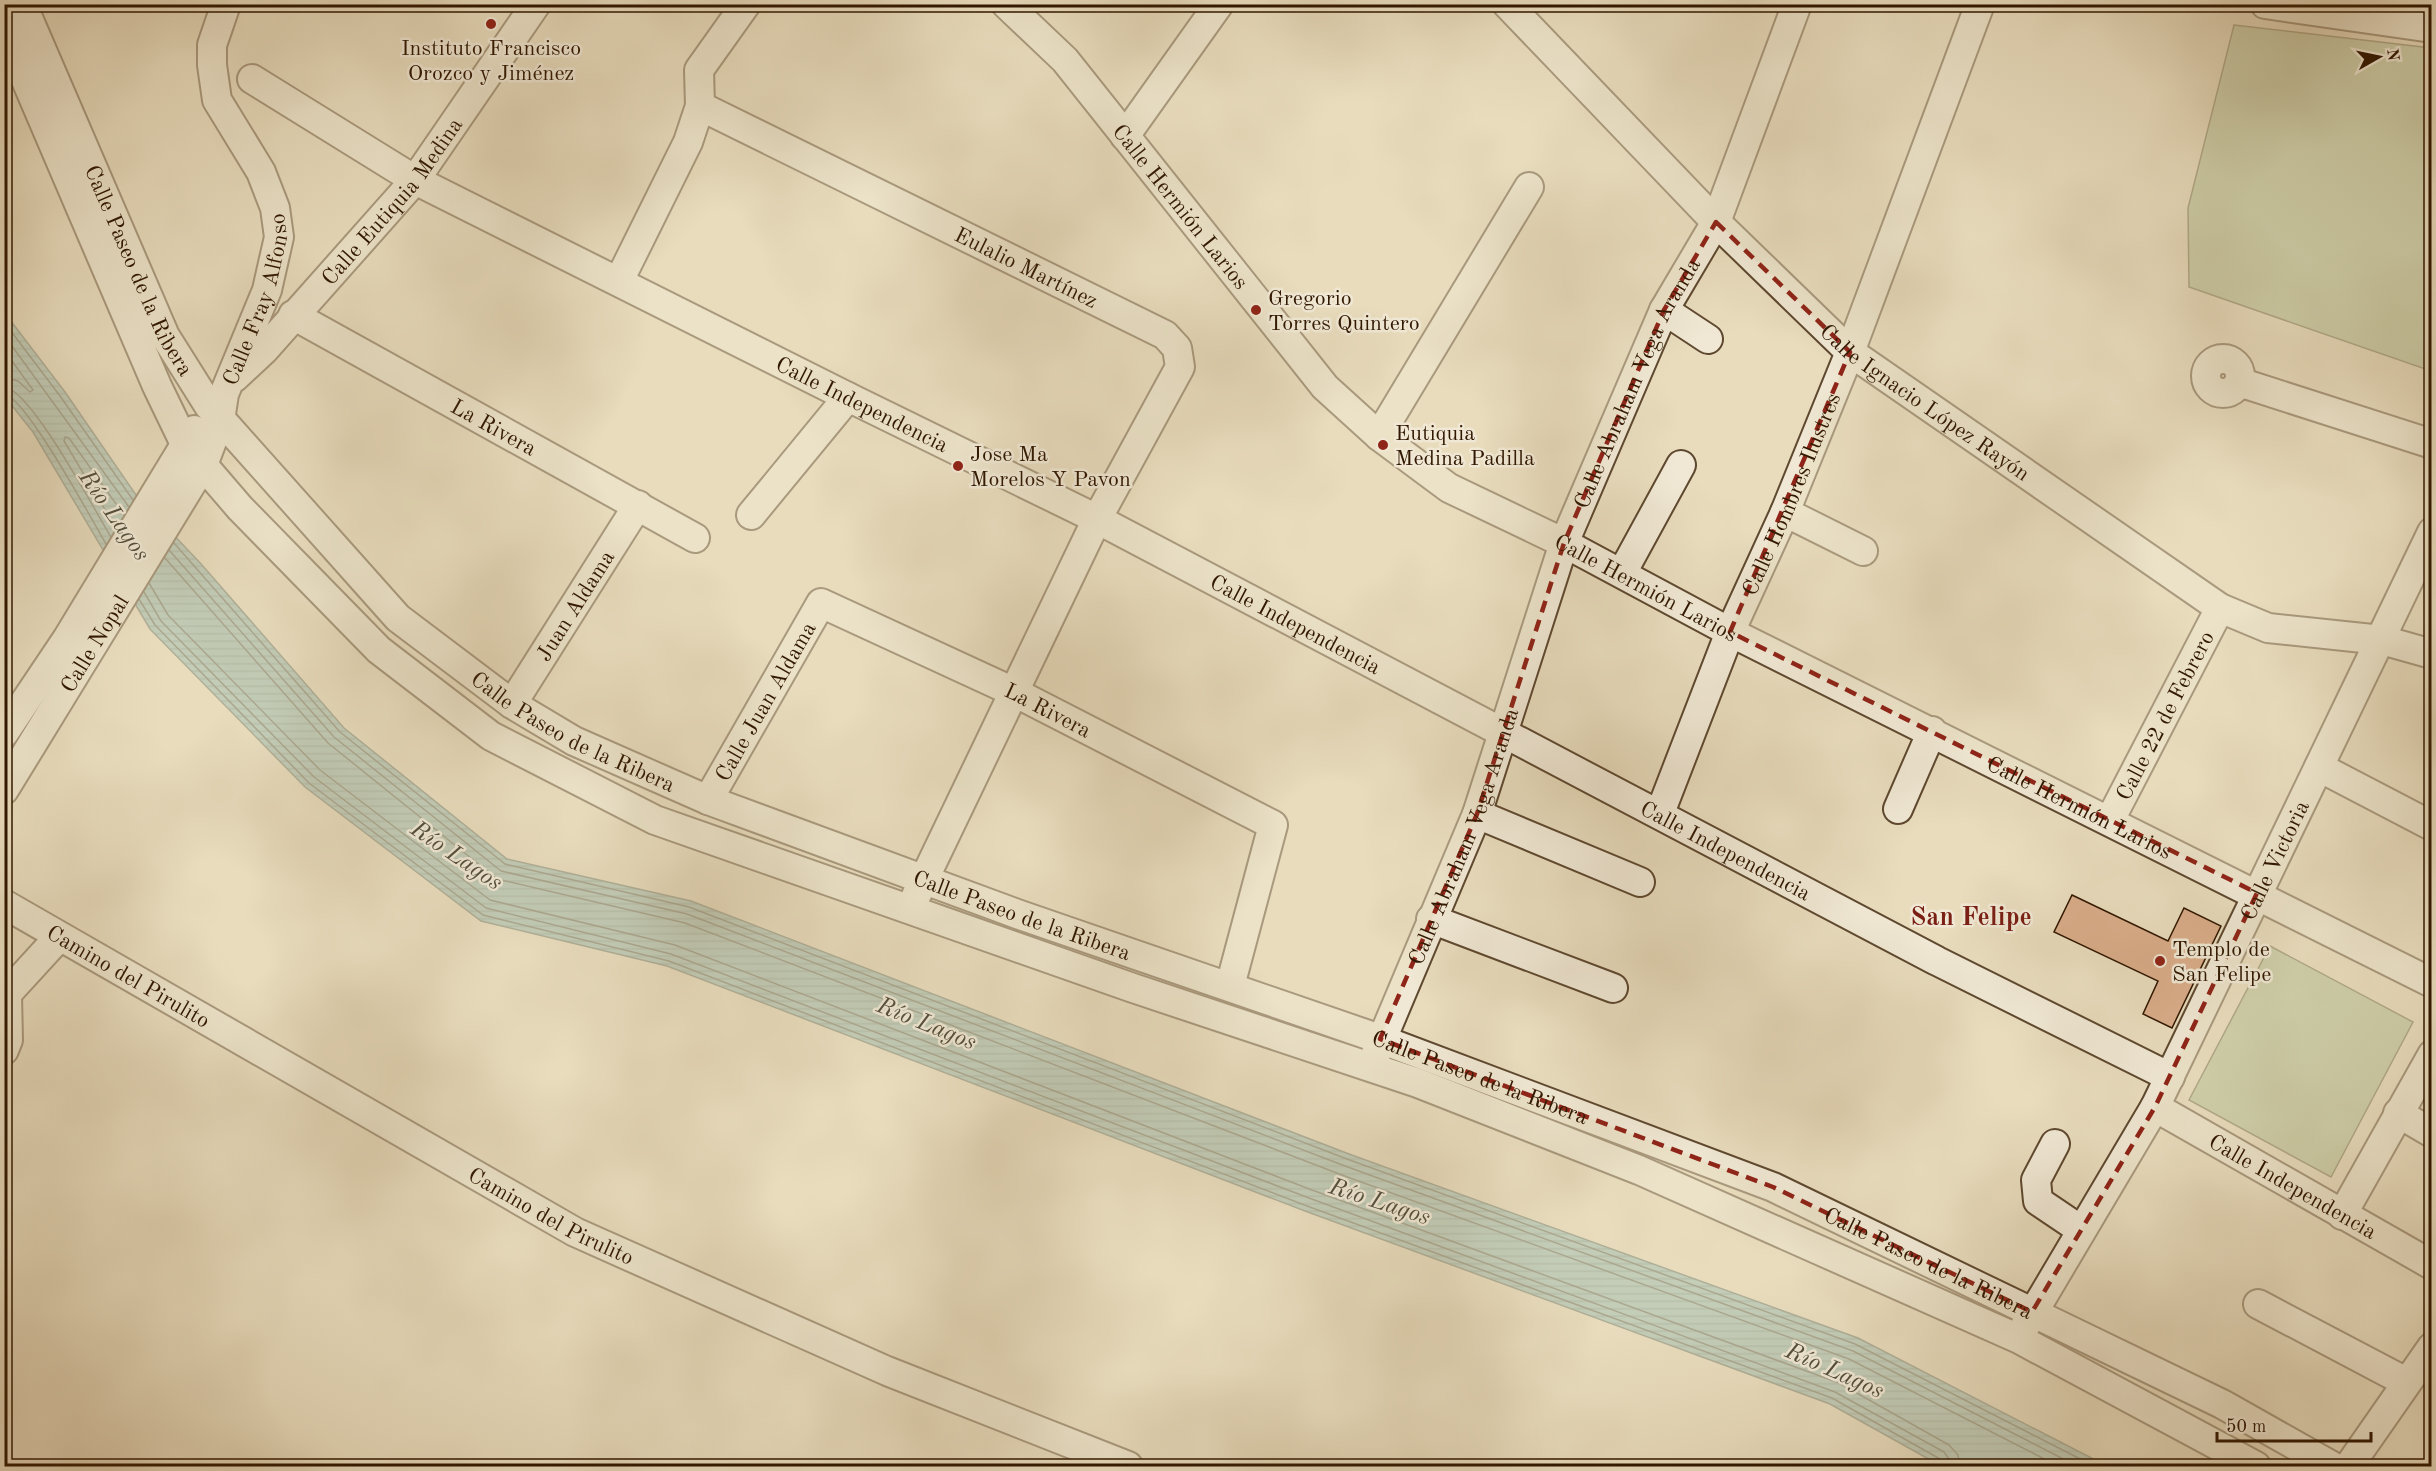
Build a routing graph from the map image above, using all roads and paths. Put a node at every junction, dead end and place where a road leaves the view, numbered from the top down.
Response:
1 (22, 4) edge
2 (226, 4) edge
3 (536, 4) edge
4 (746, 4) edge
5 (1006, 4) edge
6 (1219, 4) edge
7 (1507, 4) edge
8 (1797, 4) edge
9 (1980, 4) edge
10 (2278, 5) edge
11 (2432, 28) edge
12 (4, 29) edge
13 (252, 79) dead end
14 (700, 106) junction
15 (1125, 136) junction
16 (416, 180) junction
17 (1529, 187) dead end
18 (1716, 222) junction
19 (619, 280) junction
20 (1664, 310) junction
21 (293, 315) junction
22 (1708, 339) dead end
23 (1850, 352) junction
24 (2239, 382) dead end
25 (848, 397) junction
26 (221, 401) junction
27 (1379, 436) junction
28 (2432, 444) edge
29 (190, 462) junction
30 (1681, 465) dead end
31 (638, 506) junction
32 (1785, 512) junction
33 (751, 515) dead end
34 (1097, 519) junction
35 (2432, 532) edge
36 (695, 538) dead end
37 (1564, 543) junction
38 (1863, 551) dead end
39 (1622, 573) junction
40 (821, 603) joint
41 (2220, 608) junction
42 (1730, 632) junction
43 (2382, 640) junction
44 (77, 646) junction
45 (2432, 654) edge
46 (1014, 692) junction
47 (512, 704) junction
48 (1932, 731) junction
49 (4, 733) edge
50 (1504, 733) junction
51 (2319, 767) junction
52 (4, 790) edge
53 (708, 800) junction
54 (1898, 809) dead end
55 (1660, 813) junction
56 (1477, 814) junction
57 (2110, 820) junction
58 (2432, 826) edge
59 (923, 879) junction
60 (1640, 882) dead end
61 (2257, 893) junction
62 (4, 904) edge
63 (911, 910) junction
64 (1431, 919) junction
65 (59, 937) junction
66 (2432, 982) edge
67 (1230, 986) junction
68 (1613, 988) dead end
69 (6, 996) edge
70 (1380, 1039) junction
71 (4, 1050) edge
72 (2432, 1055) edge
73 (1371, 1068) junction
74 (2170, 1077) junction
75 (2154, 1107) junction
76 (2398, 1113) junction
77 (2432, 1133) edge
78 (2055, 1144) dead end
79 (2342, 1215) junction
80 (2081, 1230) junction
81 (2432, 1264) edge
82 (2258, 1304) dead end
83 (2032, 1312) junction
84 (2019, 1339) junction
85 (2432, 1347) edge
86 (2406, 1382) junction
87 (1128, 1467) edge
88 (2256, 1467) edge
89 (2332, 1467) edge
90 (2349, 1467) edge

1 - 26 street, Calle Paseo de la Ribera
2 - 26 street, Calle Fray Alfonso
3 - 16 street, Calle Eutiquia Medina
4 - 14 street
5 - 15 street, Calle Hermión Larios
6 - 15 street
7 - 18 street, Calle Ignacio López Rayón
8 - 18 street, Calle Abraham Vega Aranda
9 - 23 street, Calle Hombres Ilustres
10 - 11 street
12 - 29 street, Calle Paseo de la Ribera
13 - 16 street, Calle Independencia
14 - 19 street
14 - 34 street, Eulalio Martínez
15 - 27 street, Calle Hermión Larios
16 - 19 street, Calle Independencia
16 - 21 street, Calle Eutiquia Medina
17 - 27 street
18 - 20 street, Calle Abraham Vega Aranda
18 - 23 street, Calle Ignacio López Rayón
19 - 25 street, Calle Independencia
20 - 22 street
20 - 37 street, Calle Abraham Vega Aranda
21 - 26 street, Calle Eutiquia Medina
21 - 31 street, La Rivera
23 - 32 street, Calle Hombres Ilustres
23 - 41 street, Calle Ignacio López Rayón
24 - 28 street
25 - 33 street
25 - 34 street, Calle Independencia
26 - 29 street, Calle Fray Alfonso
26 - 47 street, Calle Paseo de la Ribera
27 - 37 street, Calle Hermión Larios
29 - 44 street, Calle Nopal
29 - 63 street, Calle Paseo de la Ribera
30 - 39 street
31 - 36 street, La Rivera
31 - 47 street, Juan Aldama
32 - 38 street
32 - 42 street, Calle Hombres Ilustres
34 - 46 street, Eulalio Martínez
34 - 50 street, Calle Independencia
35 - 43 street, Calle Victoria
37 - 39 street, Calle Hermión Larios
37 - 50 street, Calle Abraham Vega Aranda
39 - 42 street, Calle Hermión Larios
40 - 46 street, La Rivera
40 - 53 street, Calle Juan Aldama
41 - 43 street, Calle Ignacio López Rayón
41 - 57 street, Calle 22 de Febrero
42 - 48 street, Calle Hermión Larios
42 - 55 street, Calle Hombres Ilustres
43 - 45 street, Calle Ignacio López Rayón
43 - 51 street, Calle Victoria
44 - 49 street, Calle Nopal
44 - 52 street, Calle Nopal
46 - 59 street, Eulalio Martínez
46 - 67 street, La Rivera
47 - 53 street, Calle Paseo de la Ribera
48 - 54 street
48 - 57 street, Calle Hermión Larios
50 - 55 street, Calle Independencia
50 - 56 street, Calle Abraham Vega Aranda
51 - 58 street
51 - 61 street, Calle Victoria
53 - 59 street, Calle Paseo de la Ribera
55 - 74 street, Calle Independencia
56 - 60 street
56 - 64 street, Calle Abraham Vega Aranda
57 - 61 street, Calle Hermión Larios
59 - 63 street, Eulalio Martínez
59 - 67 street, Calle Paseo de la Ribera
61 - 66 street, Calle Hermión Larios
61 - 74 street, Calle Victoria
62 - 65 street, Camino del Pirulito
63 - 73 street, Calle Paseo de la Ribera
64 - 68 street
64 - 70 street, Calle Abraham Vega Aranda
65 - 69 street
65 - 87 street, Camino del Pirulito
67 - 70 street, Calle Paseo de la Ribera
69 - 71 street
70 - 73 street, Calle Abraham Vega Aranda
70 - 83 street, Calle Paseo de la Ribera
72 - 76 street
73 - 84 street, Calle Paseo de la Ribera
74 - 75 street, Calle Victoria
75 - 79 street, Calle Independencia
75 - 80 street, Calle Victoria
76 - 77 street
76 - 79 street
78 - 80 street
79 - 81 street, Calle Independencia
80 - 83 street, Calle Victoria
82 - 86 street
83 - 84 street, Calle Victoria
83 - 89 street, Calle Paseo de la Ribera
84 - 88 street, Calle Paseo de la Ribera
85 - 86 street
86 - 90 street

